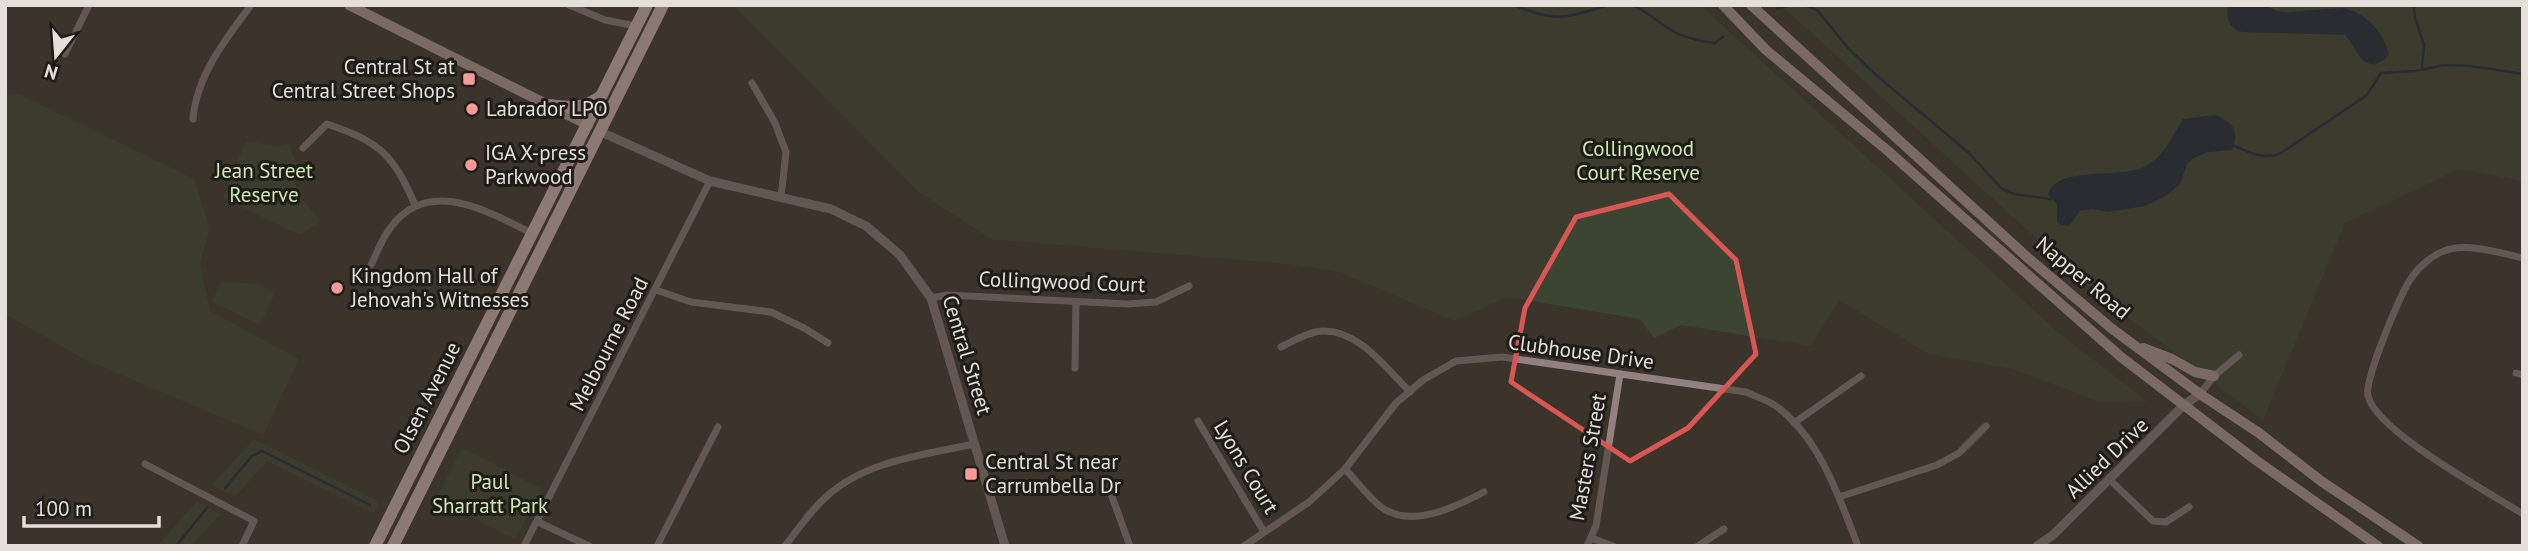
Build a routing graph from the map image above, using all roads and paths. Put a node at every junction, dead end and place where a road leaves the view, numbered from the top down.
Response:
1 (89, 5) edge
2 (251, 5) edge
3 (349, 5) edge
4 (569, 5) edge
5 (647, 5) edge
6 (663, 5) edge
7 (1723, 5) edge
8 (1751, 5) edge
9 (369, 10) edge
10 (636, 26) junction
11 (65, 54) dead end
12 (752, 83) dead end
13 (601, 96) junction
14 (550, 105) junction
15 (194, 119) dead end
16 (588, 125) junction
17 (601, 132) junction
18 (303, 148) dead end
19 (710, 181) junction
20 (781, 197) junction
21 (415, 205) junction
22 (532, 233) junction
23 (2523, 258) edge
24 (371, 265) dead end
25 (1189, 286) dead end
26 (656, 290) junction
27 (931, 298) junction
28 (1076, 302) junction
29 (828, 343) dead end
30 (2131, 344) junction
31 (1281, 347) dead end
32 (2239, 355) dead end
33 (1075, 368) dead end
34 (1620, 374) junction
35 (1861, 376) dead end
36 (2214, 376) junction
37 (1410, 392) junction
38 (2200, 394) junction
39 (2184, 405) junction
40 (1198, 421) dead end
41 (1794, 424) junction
42 (1986, 426) dead end
43 (718, 427) dead end
44 (974, 444) junction
45 (145, 464) dead end
46 (1345, 468) junction
47 (1106, 480) dead end
48 (2110, 480) junction
49 (1484, 492) dead end
50 (1839, 497) junction
51 (2189, 507) dead end
52 (2523, 514) edge
53 (538, 522) junction
54 (1724, 528) dead end
55 (1264, 532) junction
56 (1591, 538) junction
57 (242, 546) edge
58 (375, 546) edge
59 (393, 546) edge
60 (524, 546) edge
61 (589, 546) edge
62 (657, 546) edge
63 (785, 546) edge
64 (1005, 546) edge
65 (1130, 546) edge
66 (1244, 546) edge
67 (1587, 546) edge
68 (1613, 546) edge
69 (1698, 546) edge
70 (1858, 546) edge
71 (2037, 546) edge
72 (2378, 546) edge
73 (2418, 546) edge

1 - 11 street
2 - 15 street
3 - 9 main road
4 - 10 street
5 - 10 main road, Olsen Avenue
6 - 17 main road, Olsen Avenue
7 - 39 main road, Napper Road
8 - 30 main road, Napper Road
9 - 14 main road
10 - 13 main road, Olsen Avenue
12 - 20 street
13 - 14 main road
13 - 16 main road, Olsen Avenue
14 - 16 main road
16 - 17 main road
16 - 22 main road, Olsen Avenue
17 - 19 street, Central Street
17 - 59 main road, Olsen Avenue
18 - 21 street
19 - 20 street, Central Street
19 - 26 street, Melbourne Road
20 - 27 street, Central Street
21 - 22 street
21 - 24 street
22 - 58 main road, Olsen Avenue
23 - 52 street
25 - 28 street, Collingwood Court
26 - 29 street
26 - 53 street, Melbourne Road
27 - 28 street, Collingwood Court
27 - 44 street, Central Street
28 - 33 street
30 - 36 main road
30 - 38 main road, Napper Road
31 - 37 street
32 - 36 street
34 - 37 street, Clubhouse Drive
34 - 41 street, Clubhouse Drive
34 - 56 street, Masters Street
35 - 41 street
36 - 38 street
37 - 46 street, Clubhouse Drive
38 - 39 street, Allied Drive
38 - 73 main road, Napper Road
39 - 48 street, Allied Drive
39 - 72 main road, Napper Road
40 - 55 street, Lyons Court
41 - 50 street, Clubhouse Drive
42 - 50 street
43 - 62 street
44 - 63 street
44 - 64 street, Central Street
45 - 57 street
46 - 49 street
46 - 55 street, Clubhouse Drive
47 - 65 street
48 - 51 street
48 - 71 street, Allied Drive
50 - 70 street, Clubhouse Drive
53 - 60 street, Melbourne Road
53 - 61 street
54 - 69 street
55 - 66 street, Clubhouse Drive
56 - 67 street, Masters Street
56 - 68 street

